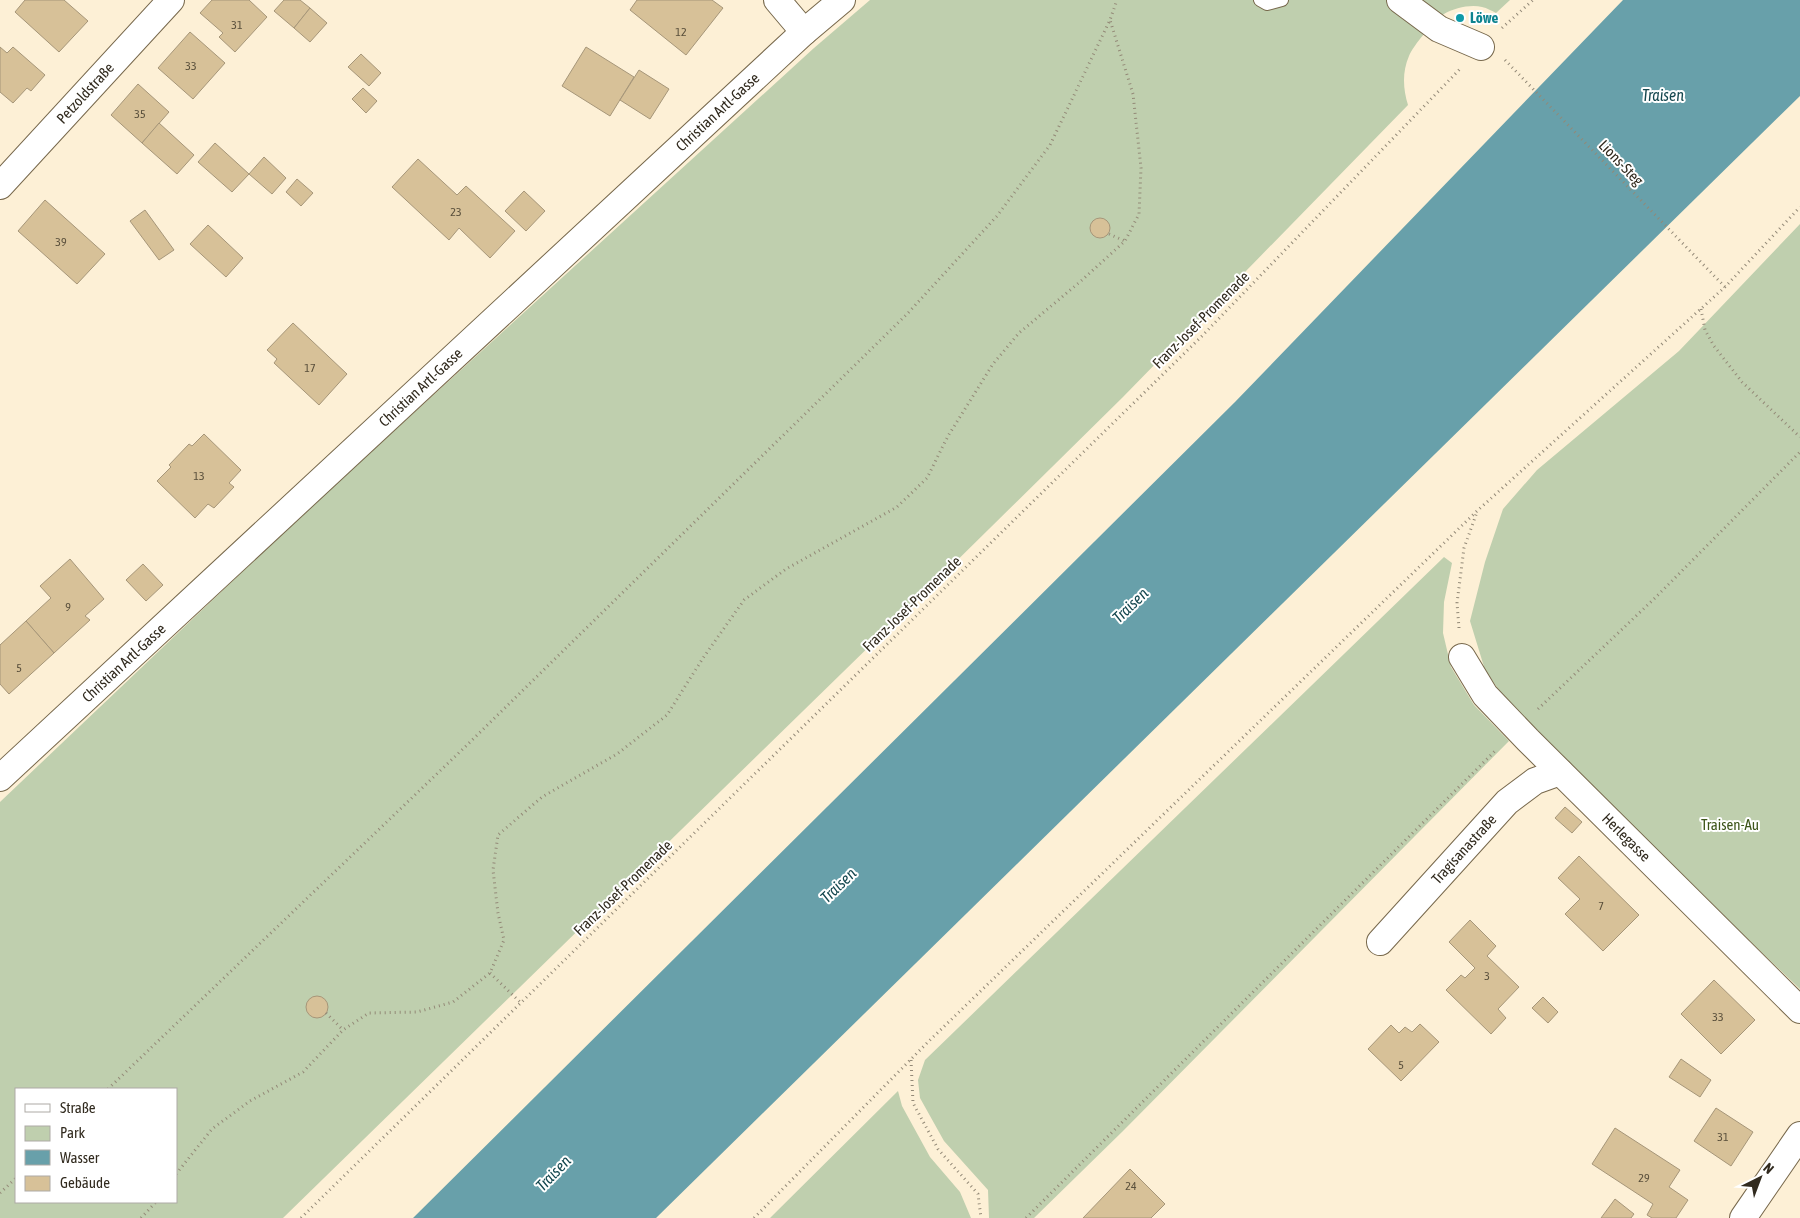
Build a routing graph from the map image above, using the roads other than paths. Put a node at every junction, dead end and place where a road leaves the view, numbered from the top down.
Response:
1 (171, 0) edge
2 (777, 0) edge
3 (842, 0) edge
4 (1260, 0) edge
5 (1282, 0) edge
6 (1400, 0) edge
7 (804, 32) junction
8 (1491, 51) road end
9 (0, 186) edge
10 (1462, 657) road end
11 (1560, 772) junction
12 (0, 777) edge
13 (1380, 942) dead end
14 (1800, 1010) edge
15 (1800, 1135) edge
16 (1743, 1218) edge

1 - 9 street, Petzoldstraße
2 - 7 street
3 - 7 street, Christian Artl-Gasse
4 - 5 lane
6 - 8 street
7 - 12 street, Christian Artl-Gasse
10 - 11 street, Herlegasse
11 - 13 street, Tragisanastraße
11 - 14 street, Herlegasse
15 - 16 street

